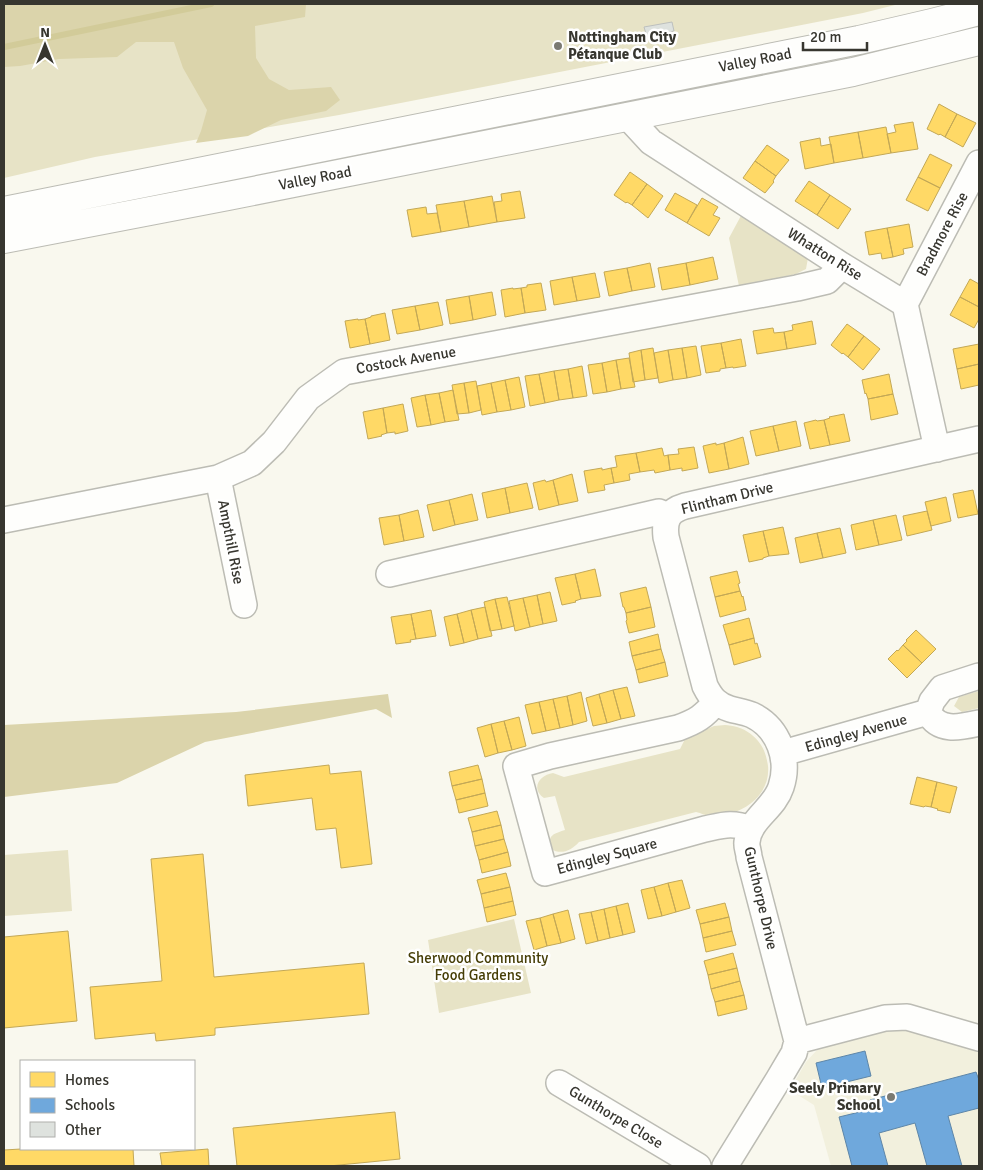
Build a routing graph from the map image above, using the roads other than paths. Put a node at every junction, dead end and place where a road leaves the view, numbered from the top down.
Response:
1 (979, 11) edge
2 (979, 41) edge
3 (619, 88) junction
4 (627, 116) junction
5 (979, 164) edge
6 (4, 211) edge
7 (4, 239) edge
8 (840, 265) junction
9 (905, 304) junction
10 (979, 440) edge
11 (937, 449) junction
12 (218, 478) junction
13 (668, 516) junction
14 (4, 520) edge
15 (389, 574) dead end
16 (244, 605) dead end
17 (979, 676) edge
18 (716, 702) junction
19 (928, 712) junction
20 (979, 723) edge
21 (783, 753) junction
22 (751, 829) junction
23 (979, 1038) edge
24 (797, 1041) junction
25 (559, 1083) dead end
26 (698, 1166) edge
27 (724, 1166) edge

1 - 3 highway, Valley Road
2 - 4 highway, Valley Road
3 - 4 highway
3 - 6 highway, Valley Road
4 - 7 highway, Valley Road
4 - 8 street, Whatton Rise
5 - 9 street, Bradmore Rise
8 - 9 street, Whatton Rise
8 - 12 street, Costock Avenue
9 - 11 street
10 - 11 street, Flintham Drive
11 - 13 street, Flintham Drive
12 - 14 street, Costock Avenue
12 - 16 street, Ampthill Rise
13 - 15 street, Flintham Drive
13 - 18 street
17 - 19 street, Edingley Avenue
18 - 21 street, Gunthorpe Drive
18 - 22 street, Edingley Square
19 - 20 street, Edingley Avenue
19 - 21 street, Edingley Avenue
21 - 22 street, Gunthorpe Drive
22 - 24 street, Gunthorpe Drive
23 - 24 street
24 - 27 street
25 - 26 street, Gunthorpe Close

